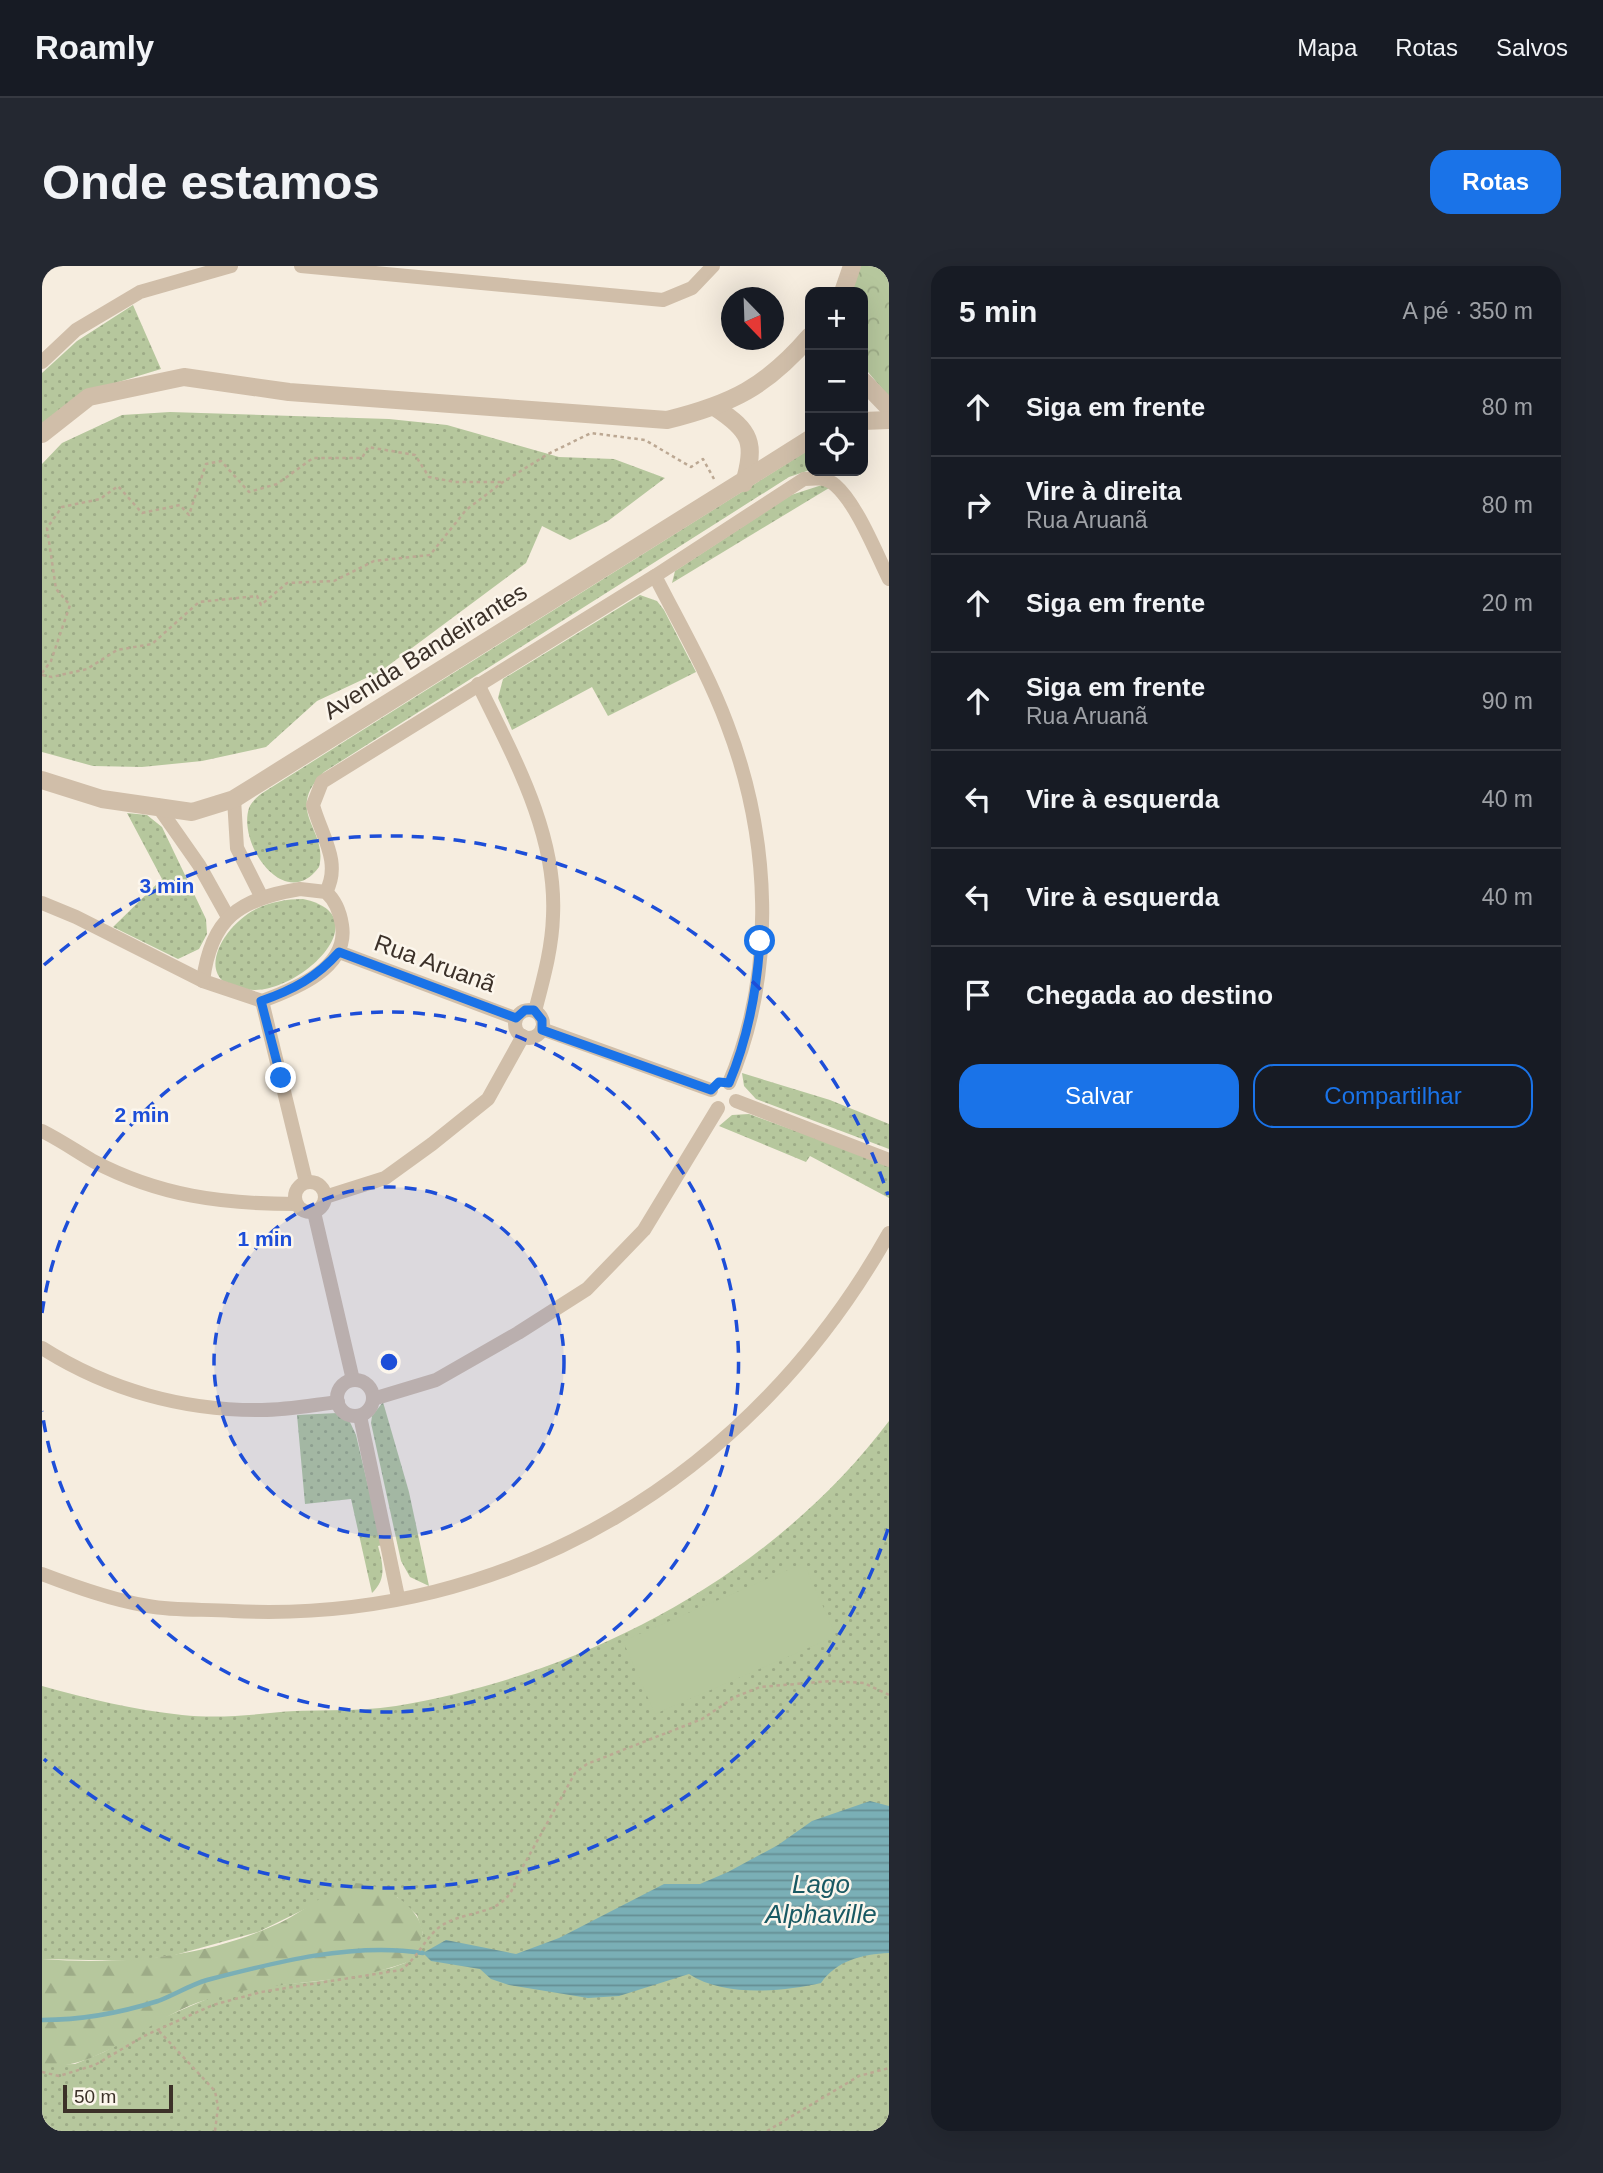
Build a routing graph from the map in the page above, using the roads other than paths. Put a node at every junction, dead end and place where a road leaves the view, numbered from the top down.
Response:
1 (231, 266) edge
2 (301, 266) edge
3 (713, 266) edge
4 (851, 267) edge
5 (845, 287) edge
6 (805, 341) edge
7 (42, 362) edge
8 (868, 386) edge
9 (716, 408) junction
10 (889, 408) edge
11 (889, 420) edge
12 (868, 421) edge
13 (42, 434) edge
14 (805, 442) edge
15 (744, 483) junction
16 (655, 576) junction
17 (889, 579) edge
18 (478, 684) junction
19 (42, 780) edge
20 (233, 799) junction
21 (157, 805) junction
22 (326, 892) junction
23 (262, 898) junction
24 (42, 903) edge
25 (228, 917) junction
26 (339, 952) junction
27 (202, 981) junction
28 (261, 1001) junction
29 (534, 1011) junction
30 (516, 1018) junction
31 (542, 1030) junction
32 (523, 1037) junction
33 (729, 1083) junction
34 (711, 1090) junction
35 (736, 1101) junction
36 (718, 1108) junction
37 (42, 1131) edge
38 (889, 1160) edge
39 (306, 1182) junction
40 (325, 1197) junction
41 (296, 1205) junction
42 (314, 1212) junction
43 (889, 1233) edge
44 (42, 1348) edge
45 (352, 1380) junction
46 (373, 1399) junction
47 (338, 1402) junction
48 (360, 1416) junction
49 (42, 1574) edge
50 (398, 1597) junction

1 - 7 street
2 - 3 street
4 - 5 street
6 - 9 street
8 - 10 street
9 - 13 street
9 - 15 street
11 - 12 street
14 - 15 street, Avenida Bandeirantes
15 - 20 street, Avenida Bandeirantes
16 - 17 street
16 - 18 street
16 - 33 street
18 - 22 street
18 - 29 street
19 - 21 street, Avenida Bandeirantes
20 - 21 street, Avenida Bandeirantes
20 - 23 street
21 - 25 street
22 - 23 street
22 - 26 street
23 - 25 street
24 - 27 street
25 - 27 street
26 - 28 street
26 - 30 street, Rua Aruanã
27 - 28 street
28 - 39 street
29 - 30 street
29 - 31 street
30 - 32 street
31 - 32 street
31 - 34 street
32 - 40 street
33 - 34 street
33 - 35 street
34 - 36 street
35 - 36 street
35 - 38 street
36 - 46 street
37 - 41 street
39 - 40 street
39 - 41 street
40 - 42 street
41 - 42 street
42 - 45 street
43 - 50 street
44 - 47 street
45 - 46 street
45 - 47 street
46 - 48 street
47 - 48 street
48 - 50 street
49 - 50 street

